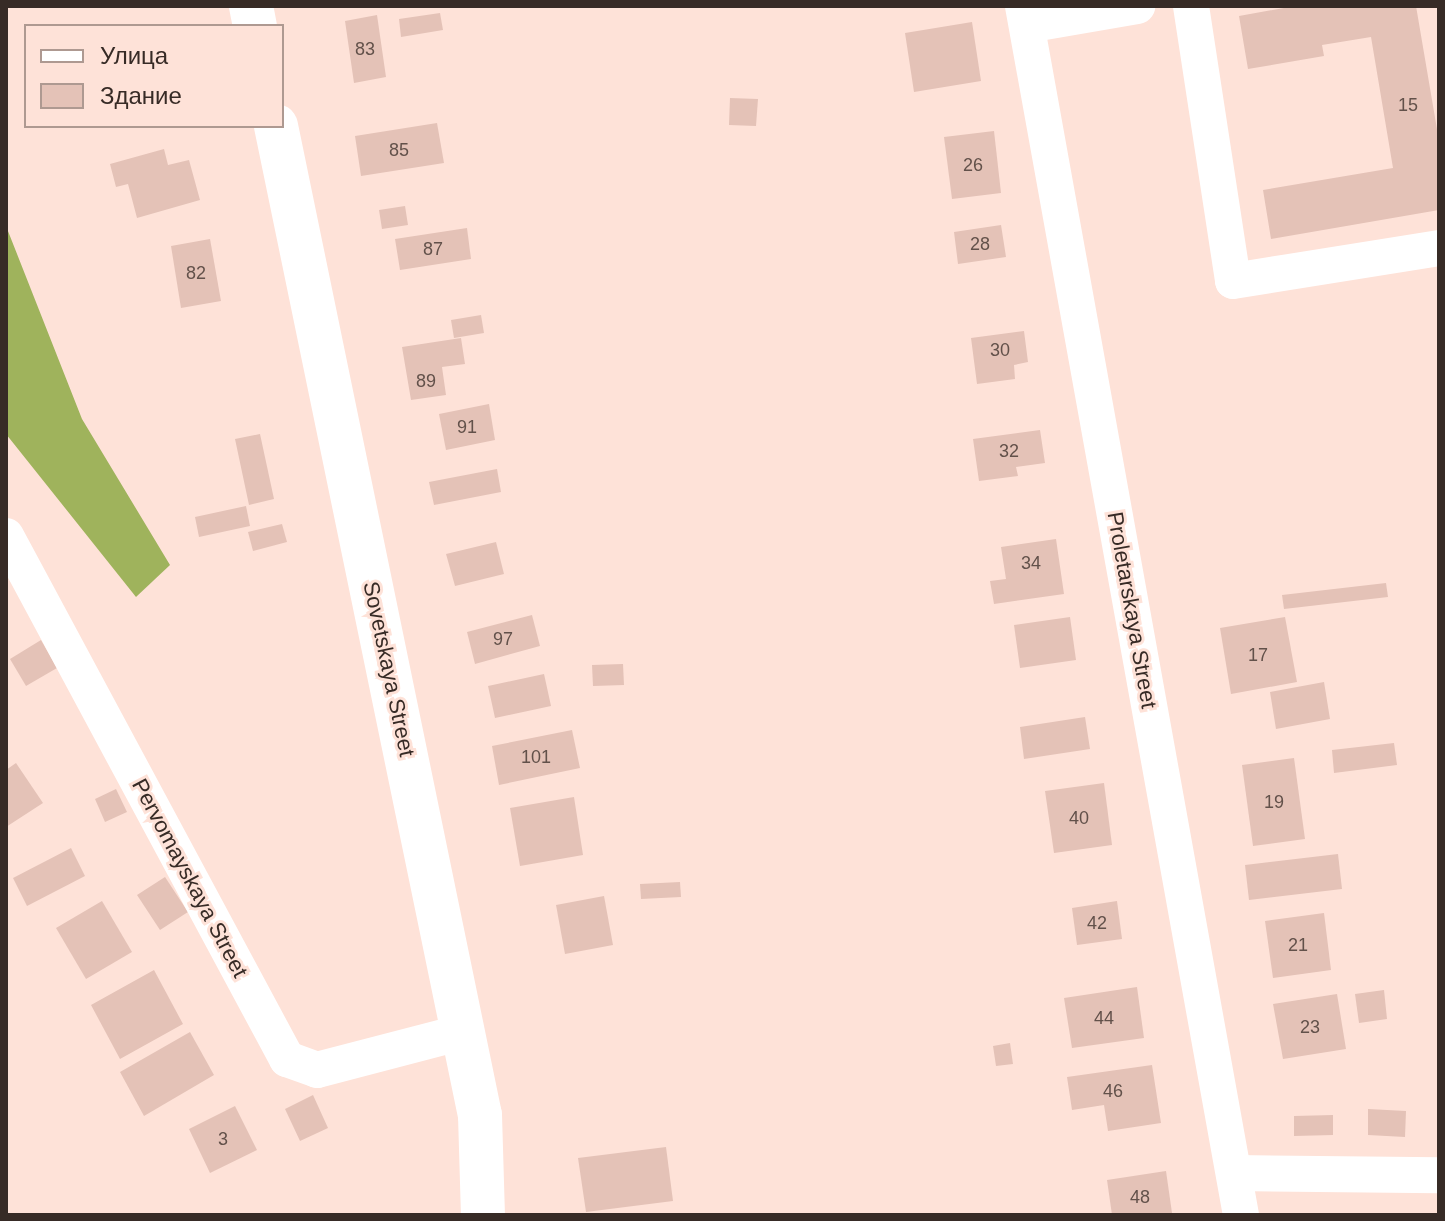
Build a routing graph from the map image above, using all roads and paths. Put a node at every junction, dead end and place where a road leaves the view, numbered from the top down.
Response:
1 (1137, 6) edge
2 (1191, 6) edge
3 (1025, 15) edge
4 (276, 128) edge
5 (1439, 248) edge
6 (6, 536) edge
7 (463, 1032) junction
8 (1234, 1173) junction
9 (1439, 1175) edge
10 (483, 1215) edge
11 (1241, 1215) edge

1 - 3 street
2 - 5 street
3 - 8 street, Proletarskaya Street
4 - 7 main road, Sovetskaya Street
6 - 7 street, Pervomayskaya Street
7 - 10 main road, Sovetskaya Street
8 - 9 street
8 - 11 street, Proletarskaya Street

